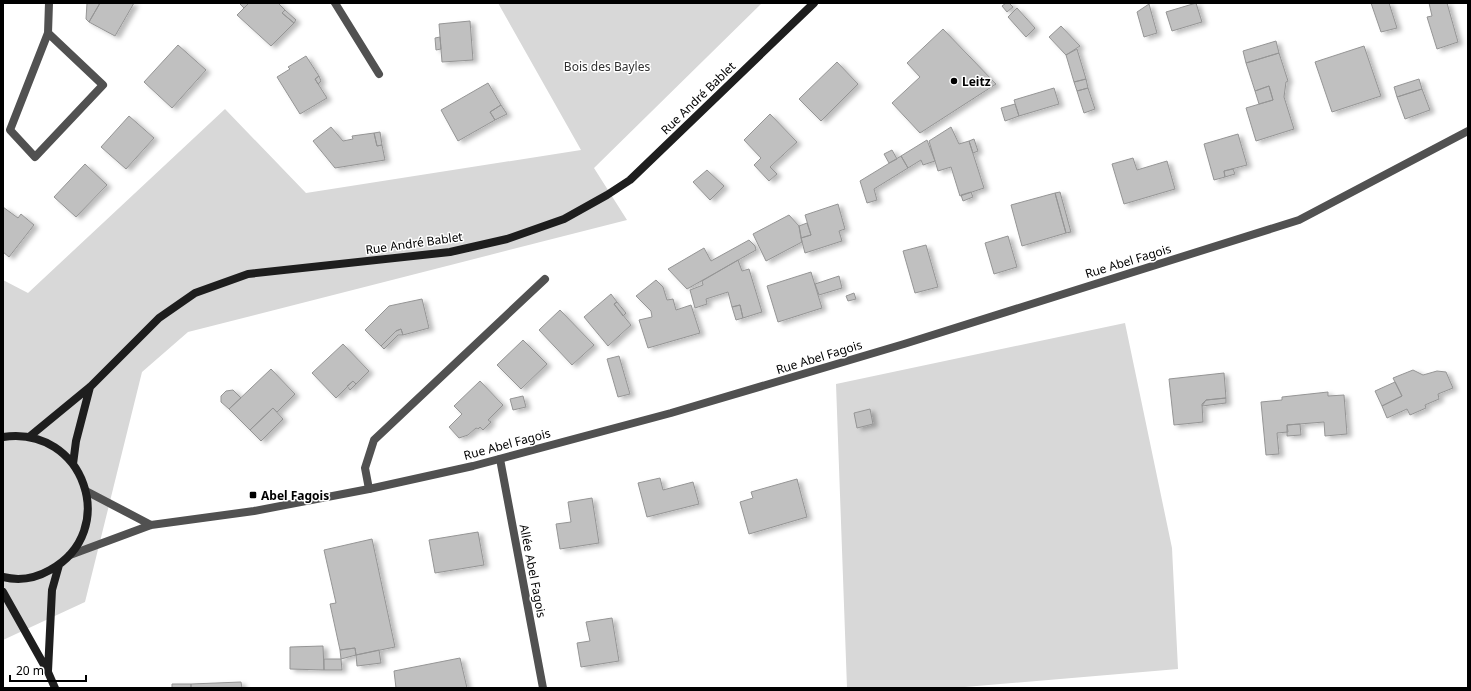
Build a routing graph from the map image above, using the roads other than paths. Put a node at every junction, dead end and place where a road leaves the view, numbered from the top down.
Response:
1 (49, 3) edge
2 (335, 3) edge
3 (814, 3) edge
4 (48, 33) junction
5 (379, 74) dead end
6 (1468, 131) edge
7 (545, 279) dead end
8 (91, 386) junction
9 (3, 437) edge
10 (28, 437) junction
11 (500, 459) junction
12 (73, 464) junction
13 (369, 489) junction
14 (86, 491) junction
15 (151, 525) junction
16 (70, 555) junction
17 (60, 565) junction
18 (3, 578) edge
19 (3, 592) edge
20 (48, 672) junction
21 (55, 688) edge
22 (543, 688) edge

1 - 4 street
2 - 5 street
3 - 8 main road, Rue André Bablet
4 - 4 street
6 - 11 street, Rue Abel Fagois
7 - 13 street
8 - 10 main road, Rue André Bablet
8 - 12 main road, Rue André Bablet
9 - 10 main road
10 - 12 main road
11 - 13 street, Rue Abel Fagois
11 - 22 street, Allée Abel Fagois
12 - 14 main road
13 - 15 street, Rue Abel Fagois
14 - 15 street
14 - 16 main road
15 - 16 street, Rue Abel Fagois
16 - 17 main road
17 - 18 main road
17 - 20 main road
19 - 20 main road
20 - 21 main road

